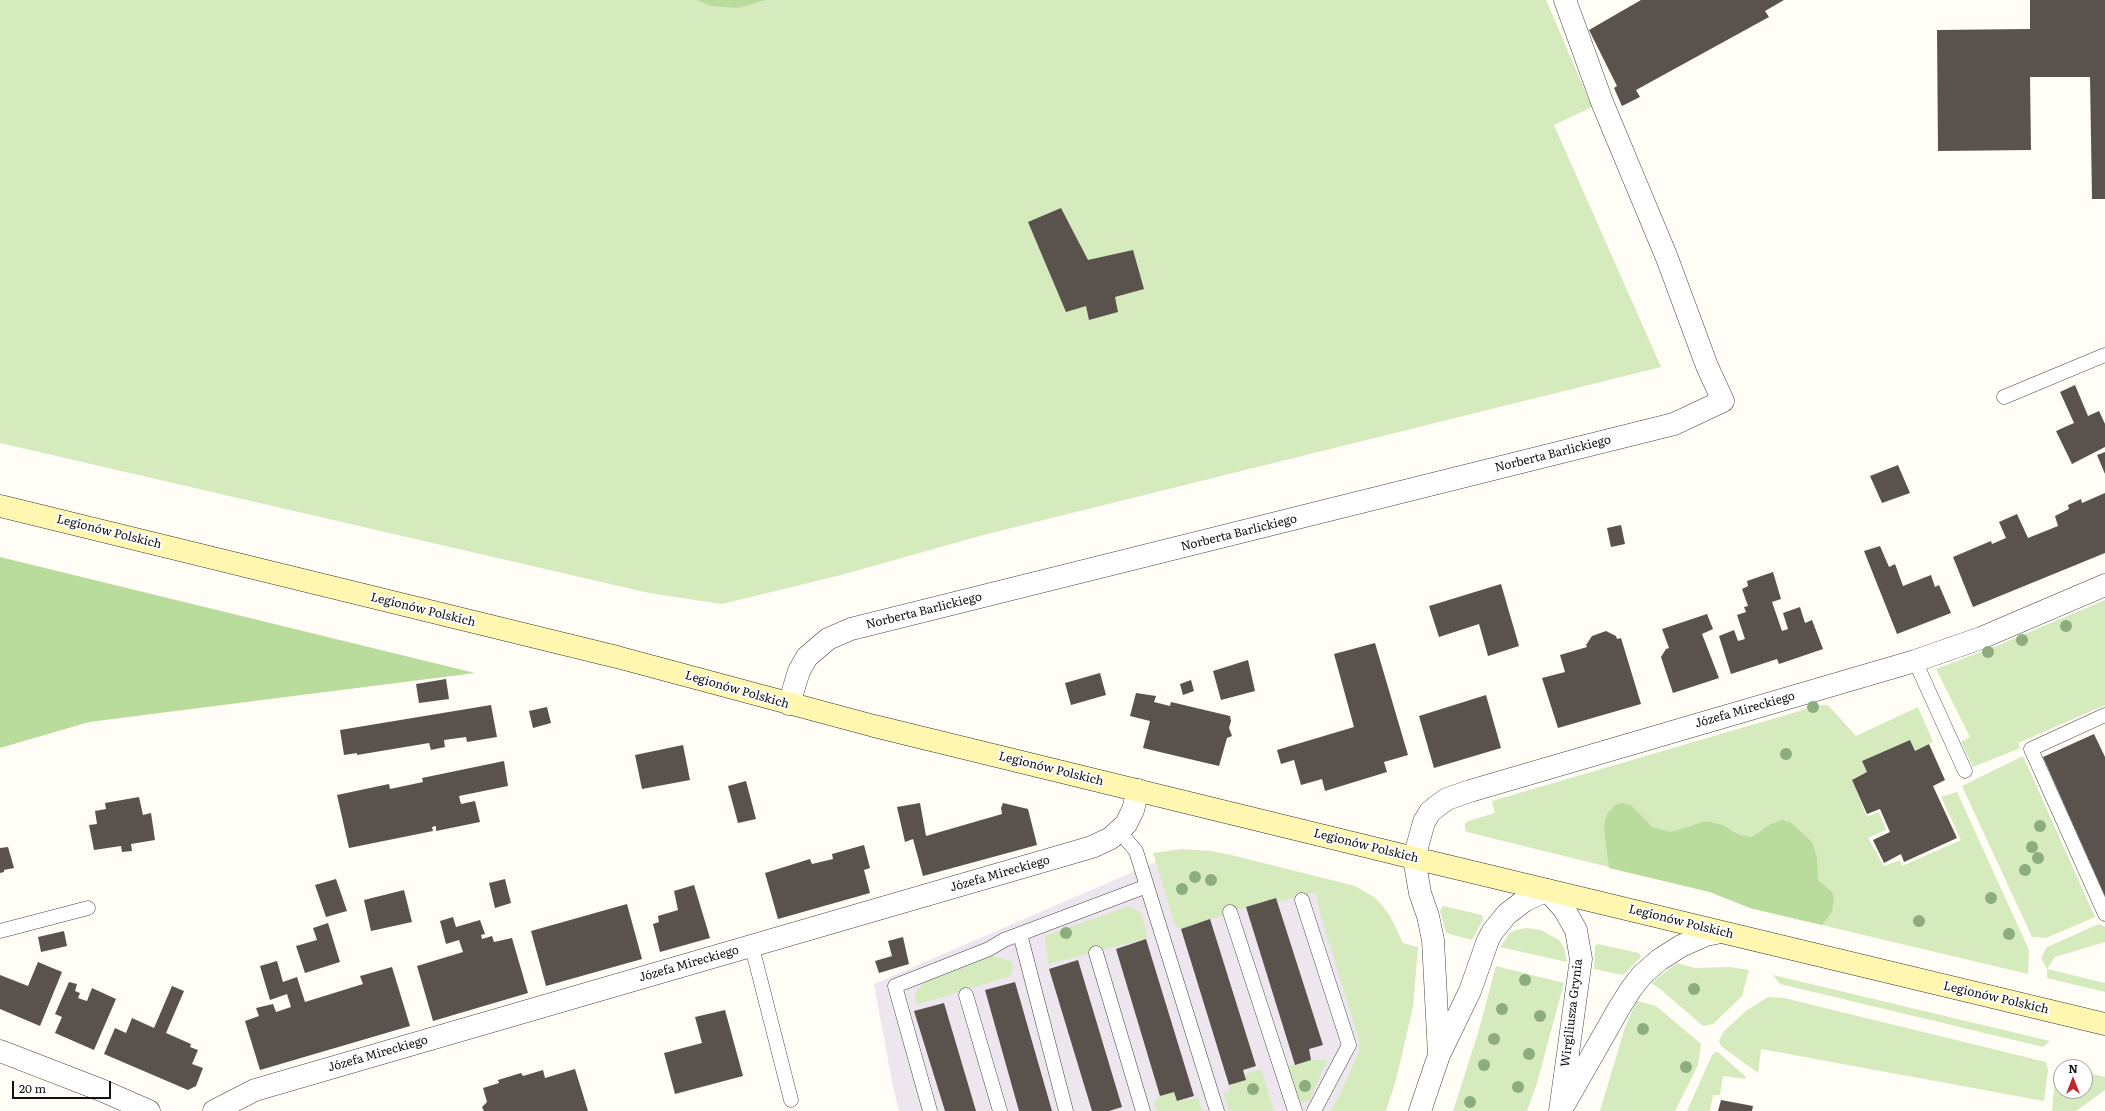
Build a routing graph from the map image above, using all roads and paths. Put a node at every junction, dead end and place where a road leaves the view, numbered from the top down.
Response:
1 (1565, 0) edge
2 (2105, 355) edge
3 (2004, 398) dead end
4 (0, 506) edge
5 (2105, 585) edge
6 (1915, 661) junction
7 (789, 704) junction
8 (2104, 719) edge
9 (1965, 771) dead end
10 (1138, 790) junction
11 (1119, 831) junction
12 (1414, 858) junction
13 (1147, 886) junction
14 (1548, 890) junction
15 (1302, 900) dead end
16 (88, 908) dead end
17 (1230, 912) dead end
18 (2105, 914) edge
19 (0, 931) edge
20 (1720, 932) junction
21 (1020, 934) junction
22 (752, 947) junction
23 (1096, 954) dead end
24 (966, 995) dead end
25 (2105, 1024) edge
26 (0, 1051) edge
27 (1439, 1055) junction
28 (791, 1100) dead end
29 (149, 1111) edge
30 (214, 1111) edge
31 (930, 1111) edge
32 (1000, 1111) edge
33 (1066, 1111) edge
34 (1143, 1111) edge
35 (1218, 1111) edge
36 (1295, 1111) edge
37 (1314, 1111) edge
38 (1420, 1111) edge
39 (1560, 1111) edge

1 - 7 street, Norberta Barlickiego
2 - 3 lane
4 - 7 street, Legionów Polskich
5 - 6 street, Józefa Mireckiego
6 - 9 lane
6 - 12 street, Józefa Mireckiego
7 - 10 street, Legionów Polskich
8 - 18 lane
10 - 11 street, Józefa Mireckiego
10 - 12 street, Legionów Polskich
11 - 13 lane
11 - 22 street, Józefa Mireckiego
12 - 14 street, Legionów Polskich
12 - 27 street
13 - 21 lane
13 - 35 lane
14 - 20 street, Legionów Polskich
14 - 27 street
14 - 39 street, Wirgiliusza Grynia
15 - 37 lane
16 - 19 lane
17 - 36 lane
20 - 25 street, Legionów Polskich
20 - 39 street, Wirgiliusza Grynia
21 - 31 lane
21 - 33 lane
22 - 28 lane
22 - 30 street, Józefa Mireckiego
23 - 34 lane
24 - 32 lane
26 - 29 street
27 - 38 street

